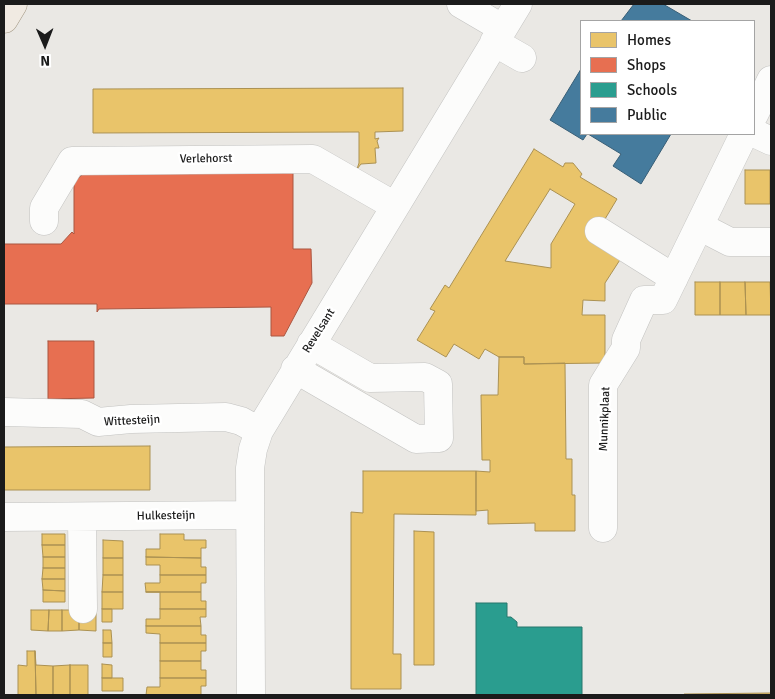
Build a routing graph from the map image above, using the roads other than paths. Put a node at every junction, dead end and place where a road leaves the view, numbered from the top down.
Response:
1 (13, 4) edge
2 (461, 4) edge
3 (518, 4) edge
4 (4, 19) edge
5 (498, 35) junction
6 (522, 58) dead end
7 (771, 80) edge
8 (755, 113) edge
9 (755, 133) edge
10 (744, 135) edge
11 (771, 141) edge
12 (395, 206) junction
13 (44, 221) dead end
14 (699, 226) junction
15 (599, 231) dead end
16 (771, 242) edge
17 (674, 278) junction
18 (311, 344) junction
19 (295, 369) junction
20 (4, 412) edge
21 (260, 431) junction
22 (250, 515) junction
23 (4, 517) edge
24 (82, 517) junction
25 (604, 528) dead end
26 (83, 609) dead end
27 (251, 695) edge

1 - 4 main road
2 - 5 street
3 - 5 street, Revelsant
5 - 6 street
5 - 12 street, Revelsant
7 - 8 street
9 - 11 street
10 - 14 street, Munnikplaat
12 - 13 street, Verlehorst
12 - 18 street, Revelsant
14 - 16 street
14 - 17 street, Munnikplaat
15 - 17 street
17 - 25 street, Munnikplaat
18 - 19 street, Revelsant
18 - 19 street
19 - 21 street, Revelsant
20 - 21 street, Wittesteijn
21 - 22 street, Revelsant
22 - 24 street, Hulkesteijn
22 - 27 street, Revelsant
23 - 24 street, Hulkesteijn
24 - 26 street

